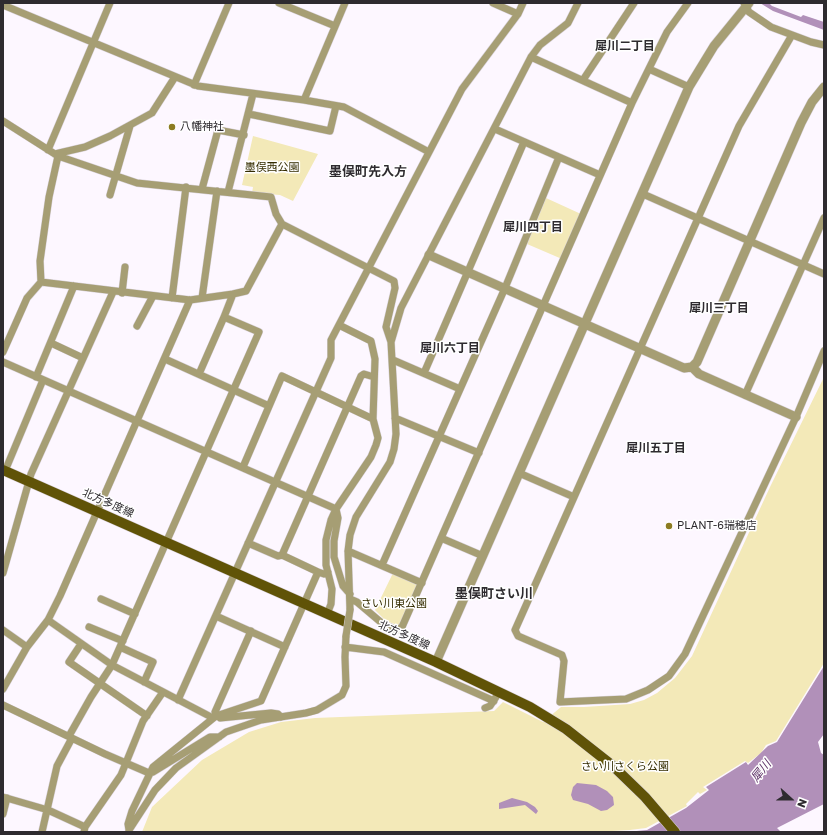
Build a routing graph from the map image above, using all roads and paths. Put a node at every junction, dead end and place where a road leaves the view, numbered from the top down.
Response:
1 (110, 3) edge
2 (228, 3) edge
3 (279, 3) edge
4 (345, 3) edge
5 (493, 3) edge
6 (523, 3) edge
7 (578, 3) edge
8 (634, 3) edge
9 (688, 3) edge
10 (746, 4) edge
11 (3, 5) edge
12 (518, 14) junction
13 (335, 26) junction
14 (792, 35) junction
15 (93, 42) junction
16 (824, 45) edge
17 (531, 57) junction
18 (649, 69) junction
19 (175, 76) junction
20 (583, 80) junction
21 (194, 85) junction
22 (824, 87) edge
23 (689, 88) junction
24 (253, 94) junction
25 (304, 100) junction
26 (632, 103) junction
27 (336, 106) junction
28 (249, 114) junction
29 (3, 121) edge
30 (130, 126) junction
31 (494, 129) junction
32 (244, 134) junction
33 (524, 142) junction
34 (48, 150) junction
35 (429, 152) junction
36 (57, 155) junction
37 (559, 157) junction
38 (600, 175) junction
39 (115, 176) junction
40 (186, 187) junction
41 (202, 189) junction
42 (217, 190) junction
43 (228, 192) junction
44 (643, 194) junction
45 (110, 195) dead end
46 (698, 218) junction
47 (824, 218) edge
48 (282, 224) junction
49 (750, 241) junction
50 (429, 255) junction
51 (802, 264) junction
52 (125, 267) dead end
53 (368, 268) junction
54 (467, 272) junction
55 (824, 274) edge
56 (41, 282) junction
57 (74, 286) junction
58 (505, 288) junction
59 (113, 292) junction
60 (122, 293) junction
61 (233, 294) junction
62 (152, 296) junction
63 (172, 298) junction
64 (202, 298) junction
65 (190, 300) junction
66 (544, 306) junction
67 (224, 317) junction
68 (339, 324) junction
69 (586, 324) junction
70 (137, 326) dead end
71 (391, 342) junction
72 (5, 343) edge
73 (51, 343) junction
74 (640, 348) junction
75 (824, 351) edge
76 (3, 352) edge
77 (83, 358) junction
78 (165, 359) junction
79 (393, 360) junction
80 (3, 362) edge
81 (692, 367) junction
82 (424, 373) junction
83 (199, 374) junction
84 (36, 377) junction
85 (374, 377) junction
86 (44, 380) junction
87 (460, 389) junction
88 (233, 390) junction
89 (69, 391) junction
90 (316, 391) junction
91 (745, 395) junction
92 (269, 406) junction
93 (347, 406) junction
94 (796, 417) junction
95 (395, 418) junction
96 (373, 419) junction
97 (137, 421) junction
98 (439, 436) junction
99 (206, 451) junction
100 (478, 453) junction
101 (243, 467) junction
102 (4, 470) edge
103 (519, 473) junction
104 (29, 481) junction
105 (276, 481) junction
106 (308, 496) junction
107 (574, 497) junction
108 (336, 509) junction
109 (97, 511) junction
110 (441, 538) junction
111 (167, 542) junction
112 (248, 543) junction
113 (348, 551) junction
114 (282, 555) junction
115 (483, 556) junction
116 (5, 558) edge
117 (382, 565) junction
118 (318, 572) junction
119 (328, 572) junction
120 (3, 573) edge
121 (235, 573) junction
122 (422, 583) junction
123 (350, 597) junction
124 (101, 599) dead end
125 (304, 603) junction
126 (135, 614) junction
127 (327, 614) junction
128 (216, 616) junction
129 (48, 620) junction
130 (89, 627) dead end
131 (3, 630) edge
132 (251, 631) junction
133 (81, 644) junction
134 (121, 644) junction
135 (27, 647) junction
136 (285, 647) junction
137 (345, 647) junction
138 (436, 662) junction
139 (112, 665) junction
140 (144, 682) junction
141 (100, 684) junction
142 (3, 689) edge
143 (162, 692) junction
144 (496, 696) junction
145 (178, 700) junction
146 (3, 705) edge
147 (485, 708) dead end
148 (147, 716) junction
149 (215, 716) junction
150 (281, 717) junction
151 (71, 737) junction
152 (219, 737) junction
153 (127, 764) junction
154 (149, 772) junction
155 (5, 797) edge
156 (48, 810) junction
157 (3, 814) edge
158 (84, 829) edge
159 (128, 831) edge
160 (42, 832) edge
161 (675, 832) edge

1 - 15 street
2 - 21 street
3 - 13 street
4 - 13 street
5 - 12 street
6 - 12 street
7 - 17 street
8 - 20 street
9 - 18 street
10 - 14 street
10 - 23 street
11 - 15 street
12 - 35 street
13 - 25 street
14 - 16 street
14 - 46 street
15 - 19 street
15 - 34 street
17 - 20 street
17 - 31 street
18 - 23 street
18 - 26 street
19 - 21 street
19 - 30 street
20 - 26 street
21 - 24 street
22 - 49 street
23 - 44 street
24 - 25 street
24 - 28 street
25 - 27 street
26 - 38 street
27 - 28 street
27 - 35 street
28 - 32 street
29 - 34 street
30 - 36 street
30 - 39 street
31 - 33 street
31 - 50 street
32 - 41 street
32 - 43 street
33 - 37 street
33 - 54 street
34 - 36 street
35 - 53 street
36 - 39 street
36 - 56 street
37 - 38 street
37 - 58 street
38 - 66 street
39 - 40 street
39 - 45 street
40 - 41 street
40 - 63 street
41 - 42 street
42 - 43 street
42 - 64 street
43 - 48 street
44 - 46 street
44 - 69 street
46 - 49 street
46 - 74 street
47 - 51 street
48 - 53 street
48 - 61 street
49 - 51 street
49 - 81 street
50 - 54 street
50 - 71 street
51 - 55 street
51 - 91 street
52 - 60 street
53 - 68 street
53 - 71 street
54 - 58 street
54 - 82 street
56 - 57 street
56 - 72 street
57 - 59 street
57 - 73 street
58 - 66 street
58 - 87 street
59 - 60 street
59 - 77 street
60 - 62 street
61 - 64 street
61 - 67 street
62 - 63 street
62 - 70 street
63 - 65 street
64 - 65 street
65 - 78 street
66 - 69 street
66 - 100 street
67 - 83 street
67 - 88 street
68 - 85 street
68 - 90 street
69 - 74 street
69 - 103 street
71 - 79 street
72 - 76 street
73 - 77 street
73 - 84 street
74 - 81 street
74 - 107 street
75 - 94 street
77 - 89 street
78 - 83 street
78 - 97 street
79 - 82 street
79 - 95 street
80 - 84 street
81 - 91 street
82 - 87 street
83 - 88 street
84 - 86 street
85 - 93 street
85 - 96 street
86 - 89 street
86 - 102 street
87 - 98 street
88 - 92 street
88 - 99 street
89 - 97 street
89 - 104 street
90 - 92 street
90 - 93 street
90 - 105 street
91 - 94 street
92 - 101 street
93 - 96 street
93 - 106 street
94 - 107 street
95 - 98 street
95 - 113 street
96 - 108 street
97 - 99 street
97 - 109 street
98 - 100 street
98 - 117 street
99 - 101 street
99 - 111 street
100 - 110 street
101 - 105 street
102 - 104 main road, 北方多度線
103 - 107 street
103 - 115 street
104 - 109 main road, 北方多度線
104 - 116 street
105 - 106 street
105 - 112 street
106 - 108 street
106 - 114 street
108 - 119 street
108 - 123 street
109 - 111 main road, 北方多度線
109 - 129 street
110 - 115 street
110 - 122 street
111 - 121 main road, 北方多度線
111 - 126 street
112 - 114 street
112 - 121 street
113 - 117 street
113 - 123 street
114 - 118 street
115 - 138 street
116 - 120 street
117 - 122 street
118 - 119 street
118 - 125 street
119 - 127 street
121 - 125 main road, 北方多度線
121 - 128 street
122 - 123 street
123 - 137 street, bridge
124 - 126 street
125 - 127 main road, 北方多度線
125 - 136 street
126 - 134 street
127 - 138 main road, 北方多度線
128 - 132 street
128 - 145 street
129 - 133 street
129 - 135 street
130 - 134 street
131 - 135 street
132 - 136 street
132 - 149 street
133 - 139 street
133 - 141 street
134 - 139 street
134 - 140 street
135 - 142 street
136 - 149 street
137 - 144 street
137 - 150 street
138 - 144 main road, 北方多度線
139 - 140 street
139 - 141 street
140 - 143 street
141 - 148 street
141 - 151 street
143 - 145 street
143 - 148 street
144 - 147 street
144 - 161 main road, 北方多度線
145 - 149 street
146 - 151 street
148 - 153 street
149 - 150 street
149 - 154 street
150 - 152 street
151 - 153 street
151 - 156 street
152 - 154 street
152 - 159 street
153 - 154 street
153 - 158 street
154 - 159 street
155 - 156 street
155 - 157 street
156 - 158 street
156 - 160 street

